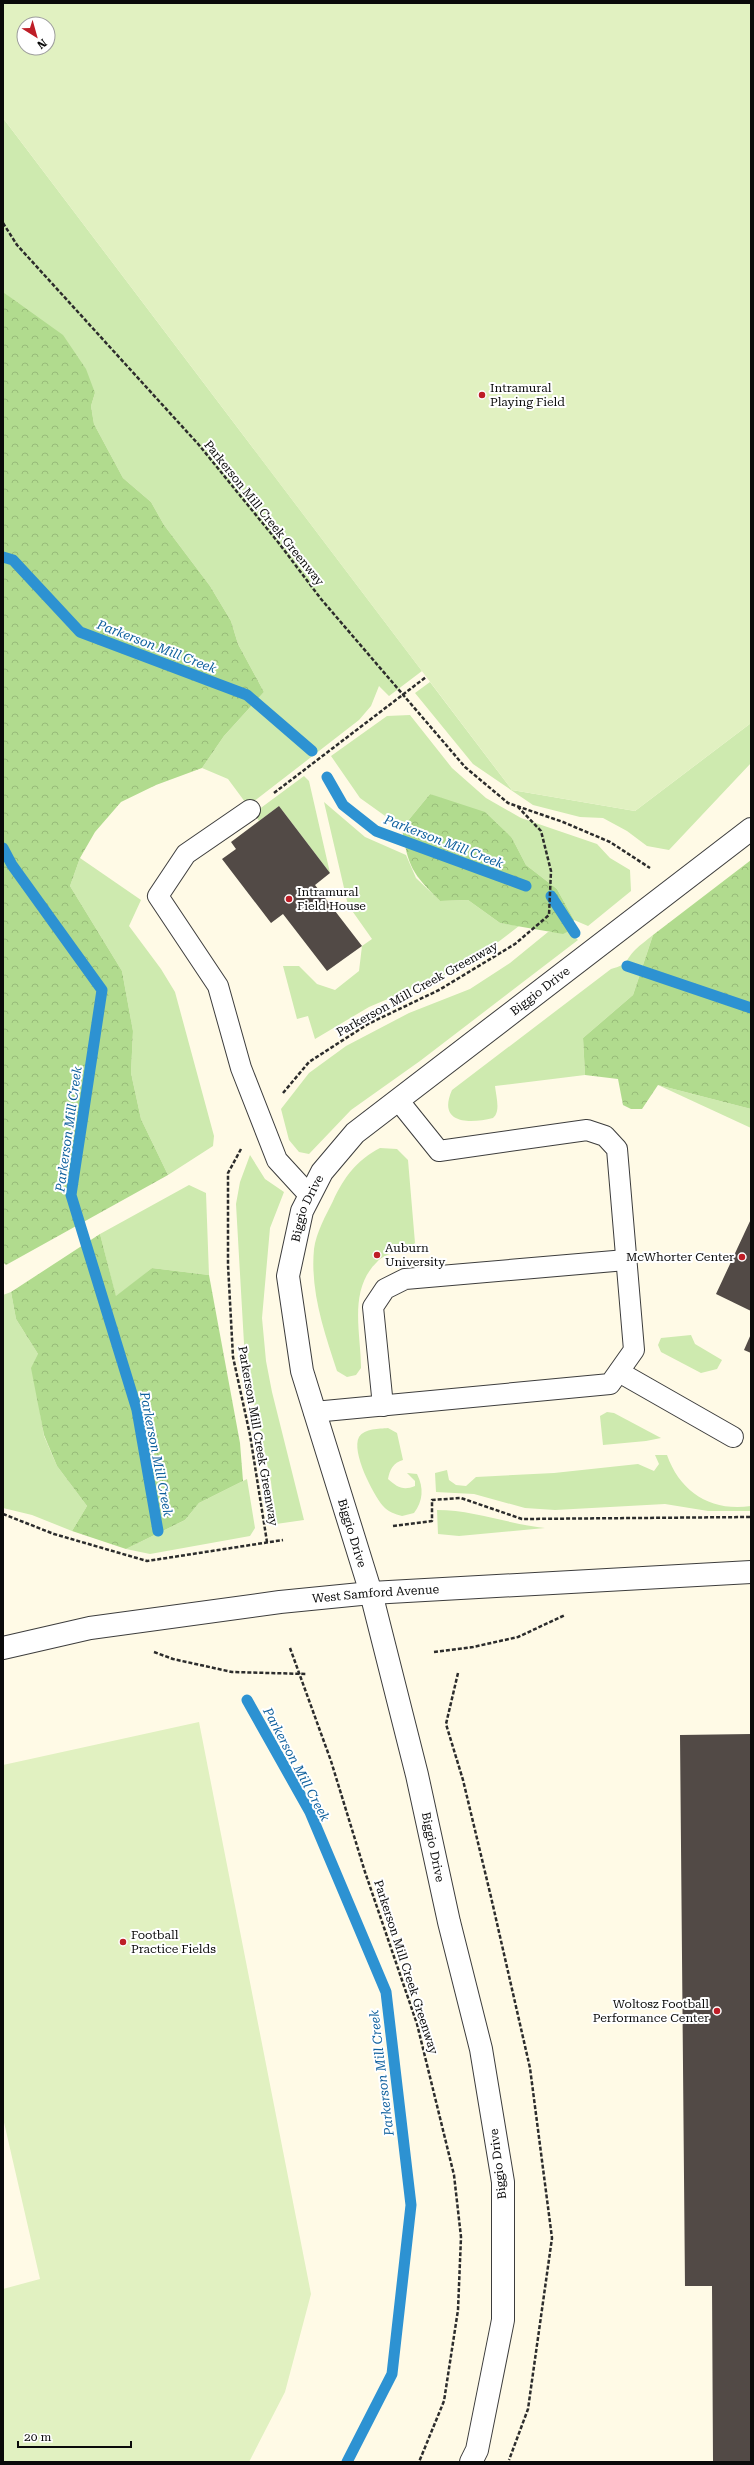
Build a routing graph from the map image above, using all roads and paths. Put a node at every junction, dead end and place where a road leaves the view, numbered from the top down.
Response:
1 (3, 223) edge
2 (426, 677) dead end
3 (404, 694) junction
4 (518, 807) junction
5 (250, 810) joint
6 (751, 829) edge
7 (676, 886) junction
8 (280, 1096) dead end
9 (398, 1100) junction
10 (243, 1145) dead end
11 (310, 1196) junction
12 (626, 1260) junction
13 (618, 1372) junction
14 (383, 1406) junction
15 (314, 1412) junction
16 (733, 1437) dead end
17 (3, 1514) edge
18 (751, 1517) edge
19 (393, 1526) dead end
20 (282, 1540) dead end
21 (267, 1542) junction
22 (751, 1572) edge
23 (371, 1593) junction
24 (568, 1614) dead end
25 (3, 1648) edge
26 (290, 1648) dead end
27 (152, 1651) dead end
28 (434, 1652) dead end
29 (307, 1674) dead end
30 (300, 1676) junction
31 (419, 2462) edge
32 (471, 2462) edge

1 - 3 path, Parkerson Mill Creek Greenway
2 - 3 path
3 - 4 path, Parkerson Mill Creek Greenway
3 - 5 path
4 - 7 path, Parkerson Mill Creek Greenway
4 - 8 path, Parkerson Mill Creek Greenway
5 - 11 lane
6 - 7 street, Biggio Drive
7 - 9 street, Biggio Drive
9 - 11 street, Biggio Drive
9 - 12 lane
10 - 21 path, Parkerson Mill Creek Greenway
11 - 15 street, Biggio Drive
12 - 13 lane
12 - 14 lane
13 - 14 lane
13 - 16 lane
14 - 15 lane
15 - 23 street, Biggio Drive
17 - 21 path
18 - 19 path
20 - 21 path
22 - 23 street, West Samford Avenue
23 - 25 street, West Samford Avenue
23 - 32 street, Biggio Drive
24 - 28 path
26 - 30 path, Parkerson Mill Creek Greenway
27 - 30 path
29 - 30 path
30 - 31 path, Parkerson Mill Creek Greenway

